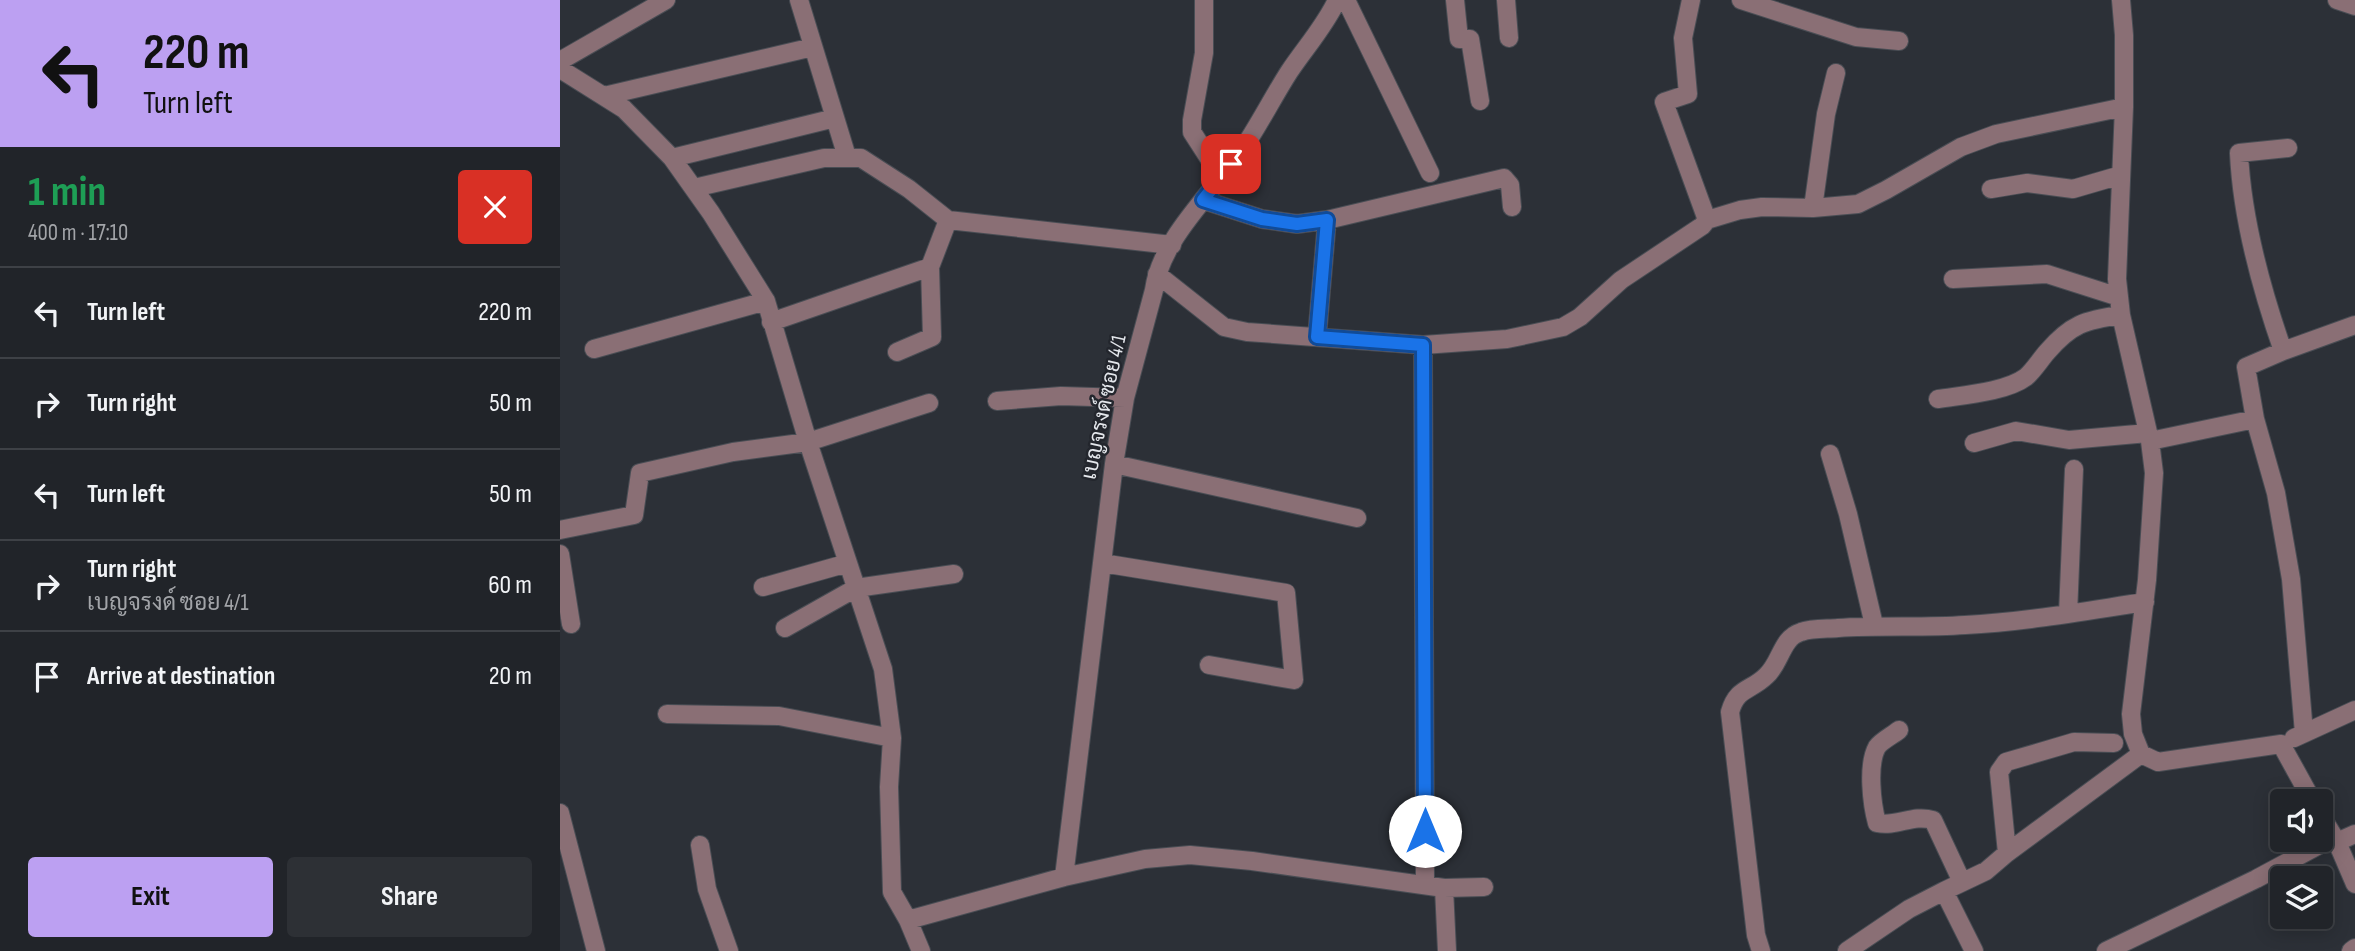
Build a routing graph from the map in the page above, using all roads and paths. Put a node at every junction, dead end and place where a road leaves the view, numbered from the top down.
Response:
1 (666, 0) edge
2 (799, 0) edge
3 (1204, 0) edge
4 (1337, 0) edge
5 (1346, 0) edge
6 (1455, 0) edge
7 (1506, 0) edge
8 (1691, 0) edge
9 (1741, 0) edge
10 (2121, 0) edge
11 (2337, 0) edge
12 (2355, 6) edge
13 (1510, 38) dead end
14 (1899, 41) dead end
15 (813, 47) junction
16 (560, 61) edge
17 (560, 69) edge
18 (1836, 73) dead end
19 (604, 96) junction
20 (1480, 101) dead end
21 (2124, 107) junction
22 (835, 118) junction
23 (2288, 148) dead end
24 (847, 157) junction
25 (672, 158) junction
26 (1430, 173) dead end
27 (2121, 175) junction
28 (1221, 177) junction
29 (694, 188) junction
30 (1991, 190) dead end
31 (1203, 200) junction
32 (1512, 207) dead end
33 (1813, 208) junction
34 (1707, 219) junction
35 (948, 220) junction
36 (1327, 220) junction
37 (1172, 245) junction
38 (930, 267) junction
39 (1157, 274) junction
40 (1953, 279) dead end
41 (2119, 297) junction
42 (766, 301) junction
43 (2121, 315) junction
44 (771, 322) junction
45 (2355, 325) edge
46 (1317, 337) junction
47 (1423, 345) junction
48 (594, 349) dead end
49 (2283, 351) junction
50 (897, 352) dead end
51 (1125, 398) junction
52 (1938, 399) dead end
53 (997, 401) dead end
54 (929, 403) dead end
55 (2255, 419) junction
56 (2149, 437) junction
57 (808, 442) junction
58 (1974, 443) dead end
59 (1830, 454) dead end
60 (1114, 464) junction
61 (2074, 469) dead end
62 (1357, 517) dead end
63 (560, 530) edge
64 (560, 554) edge
65 (848, 563) junction
66 (1102, 563) junction
67 (954, 574) dead end
68 (763, 587) dead end
69 (856, 588) junction
70 (2145, 602) junction
71 (2068, 614) junction
72 (571, 624) dead end
73 (1874, 625) junction
74 (785, 628) dead end
75 (1209, 665) dead end
76 (2355, 710) edge
77 (667, 714) dead end
78 (1899, 730) dead end
79 (2304, 733) junction
80 (892, 737) junction
81 (2114, 743) dead end
82 (2281, 744) junction
83 (2141, 754) junction
84 (2307, 789) edge
85 (560, 813) edge
86 (2333, 834) edge
87 (2355, 834) edge
88 (2336, 839) junction
89 (700, 845) dead end
90 (2007, 853) junction
91 (1064, 877) junction
92 (1962, 882) junction
93 (2355, 884) edge
94 (1425, 885) junction
95 (1484, 887) dead end
96 (1444, 888) junction
97 (1944, 891) junction
98 (908, 920) junction
99 (594, 945) edge
100 (729, 951) edge
101 (921, 951) edge
102 (1447, 951) edge
103 (1761, 951) edge
104 (1847, 951) edge
105 (1974, 951) edge
106 (2106, 951) edge

1 - 16 street
2 - 15 street
3 - 28 street
4 - 28 street, เบญจรงด์ ซอย 4/1
5 - 26 street
6 - 20 street
7 - 13 street
8 - 34 street
9 - 14 street
10 - 21 street
11 - 12 street
15 - 19 street
15 - 22 street
17 - 19 street
18 - 33 street
19 - 25 street
21 - 27 street
21 - 33 street
22 - 24 street
22 - 25 street
23 - 49 street
24 - 29 street
24 - 35 street
25 - 29 street
27 - 30 street
27 - 41 street
28 - 31 street, เบญจรงด์ ซอย 4/1
29 - 42 street
31 - 36 street
31 - 37 street, เบญจรงด์ ซอย 4/1
32 - 36 street
33 - 34 street
34 - 47 street
35 - 37 street
35 - 38 street
36 - 46 street
37 - 39 street, เบญจรงด์ ซอย 4/1
38 - 44 street
38 - 50 street
39 - 46 street
39 - 51 street, เบญจรงด์ ซอย 4/1
40 - 41 street
41 - 43 street
42 - 44 street
42 - 48 street
43 - 52 street
43 - 56 street
44 - 57 street
45 - 49 street
46 - 47 street
47 - 94 street
49 - 55 street
51 - 53 street
51 - 60 street, เบญจรงด์ ซอย 4/1
54 - 57 street
55 - 56 street
55 - 79 street
56 - 58 street
56 - 70 street
57 - 63 street
57 - 65 street
59 - 73 street
60 - 62 street
60 - 66 street, เบญจรงด์ ซอย 4/1
61 - 71 street
64 - 72 street
65 - 68 street
65 - 69 street
66 - 75 street
66 - 91 street, เบญจรงด์ ซอย 4/1
67 - 69 street
69 - 74 street
69 - 80 street
70 - 71 street
70 - 83 street
71 - 73 street
73 - 103 street
76 - 79 street
77 - 80 street
78 - 92 street
79 - 82 street
80 - 98 street
81 - 90 street
82 - 83 street
82 - 84 street
83 - 90 street
85 - 99 street
86 - 88 street
87 - 88 street
88 - 93 street
88 - 106 street
89 - 100 street
90 - 92 street
91 - 94 street
91 - 98 street
92 - 97 street
94 - 96 street
95 - 96 street
96 - 102 street
97 - 104 street
97 - 105 street
98 - 101 street

